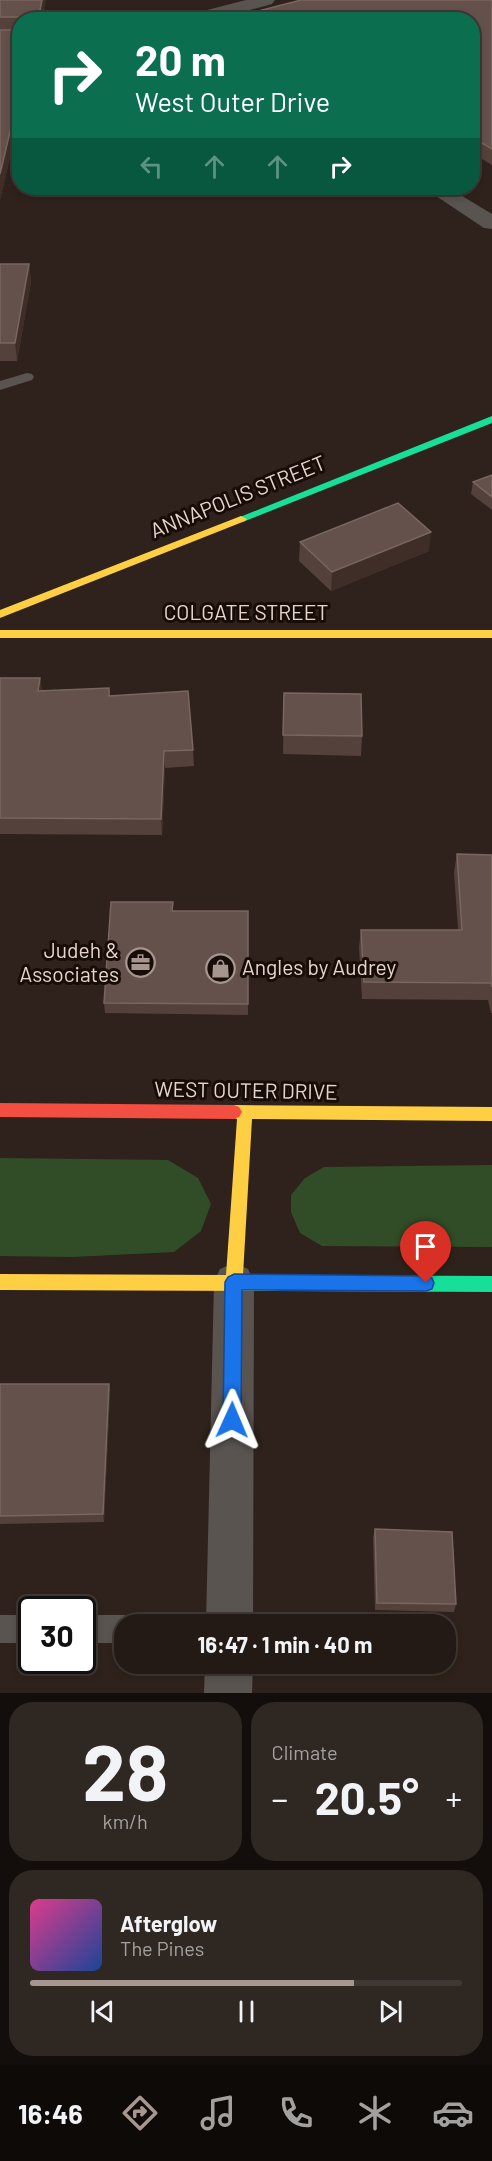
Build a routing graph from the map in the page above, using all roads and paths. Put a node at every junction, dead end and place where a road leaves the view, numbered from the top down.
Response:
1 (266, 0) edge
2 (220, 12) edge
3 (446, 195) edge
4 (492, 223) edge
5 (27, 376) dead end
6 (0, 386) edge
7 (492, 419) edge
8 (0, 614) edge
9 (0, 634) edge
10 (492, 634) edge
11 (0, 1110) edge
12 (245, 1112) junction
13 (492, 1114) edge
14 (0, 1282) edge
15 (234, 1282) junction
16 (492, 1284) edge
17 (229, 1614) edge
18 (0, 1629) edge
19 (18, 1629) edge
20 (96, 1629) edge
21 (114, 1629) edge
22 (229, 1674) edge
23 (228, 1693) edge

1 - 2 street
3 - 4 street
5 - 6 lane
7 - 8 street, ANNAPOLIS STREET
9 - 10 street, COLGATE STREET
11 - 12 street, WEST OUTER DRIVE
12 - 13 street, WEST OUTER DRIVE
12 - 15 street
14 - 15 street
15 - 16 street
15 - 17 street
18 - 19 lane
20 - 21 lane
22 - 23 street

